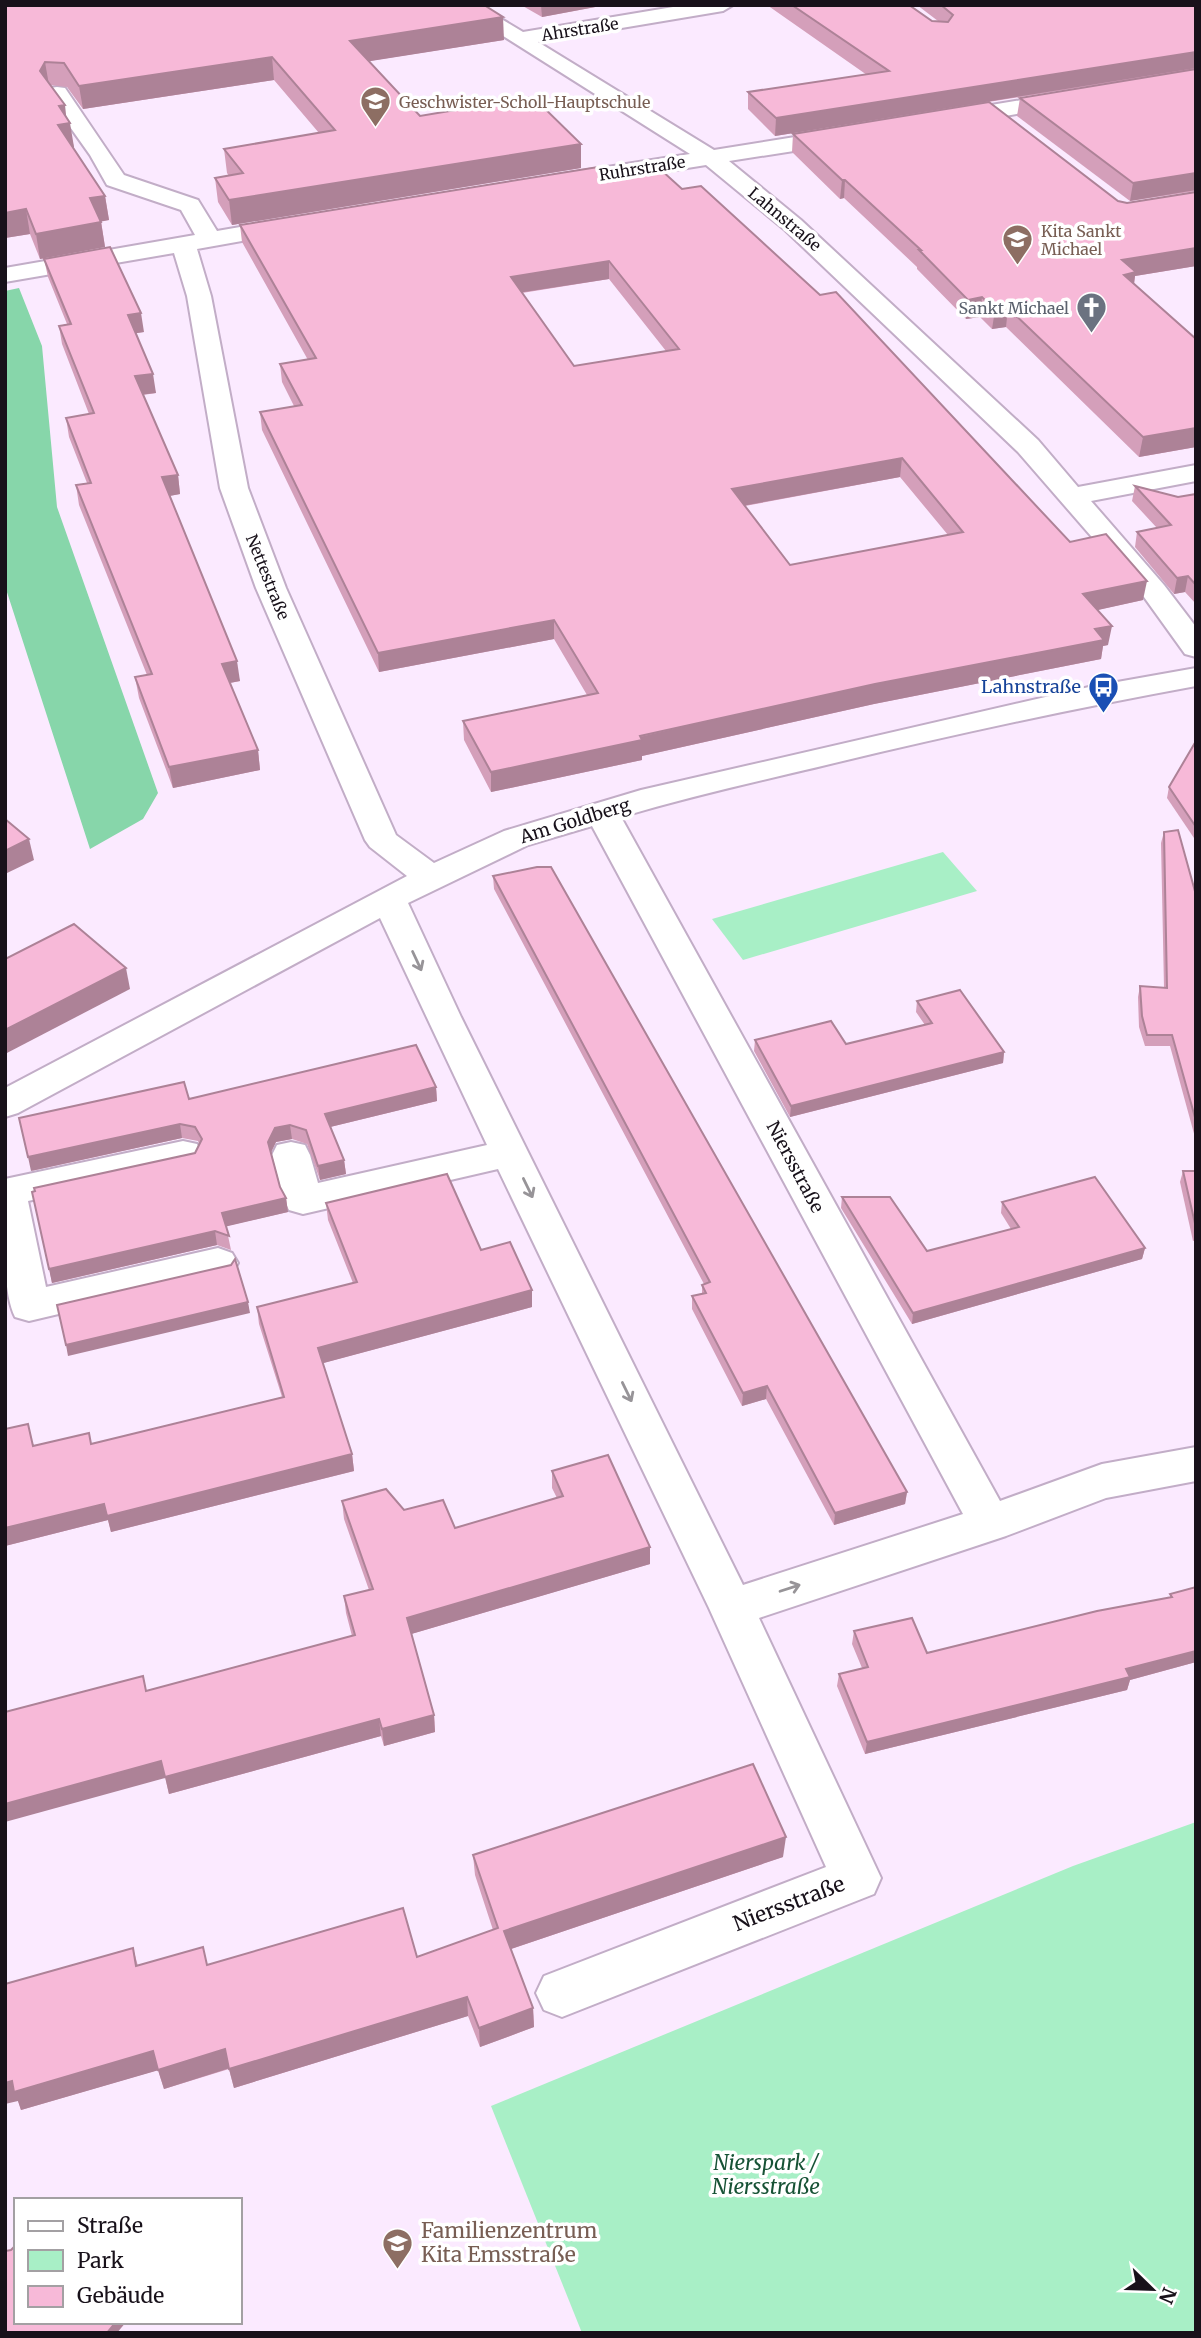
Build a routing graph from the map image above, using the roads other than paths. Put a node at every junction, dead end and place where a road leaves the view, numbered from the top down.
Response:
1 (464, 5) edge
2 (723, 5) edge
3 (520, 39) junction
4 (57, 93) edge
5 (1088, 95) edge
6 (994, 111) junction
7 (927, 122) edge
8 (1013, 127) edge
9 (873, 131) edge
10 (710, 157) junction
11 (530, 186) edge
12 (317, 221) edge
13 (196, 240) junction
14 (5, 275) edge
15 (1196, 474) edge
16 (1073, 496) junction
17 (1196, 648) edge
18 (1196, 677) edge
19 (601, 811) junction
20 (431, 877) junction
21 (389, 899) junction
22 (5, 1104) edge
23 (511, 1153) junction
24 (183, 1154) edge
25 (291, 1155) dead end
26 (218, 1263) dead end
27 (17, 1309) edge
28 (1196, 1464) edge
29 (990, 1523) junction
30 (732, 1608) junction
31 (562, 1993) dead end

1 - 3 street, Lahnstraße
2 - 3 street, Ahrstraße
3 - 10 street, Lahnstraße
4 - 13 street, Nettestraße
5 - 6 street
6 - 7 street
6 - 8 street
9 - 10 street, Ruhrstraße
10 - 11 street, Ruhrstraße
10 - 16 street, Lahnstraße
12 - 13 street
13 - 14 street
13 - 20 street, Nettestraße
15 - 16 street
16 - 17 street, Lahnstraße
18 - 19 street, Am Goldberg
19 - 20 street, Am Goldberg
19 - 29 street, Niersstraße
20 - 21 street, Am Goldberg
21 - 22 street, Am Goldberg
21 -> 23 street, Niersstraße
23 - 25 street
23 -> 30 street, Niersstraße
24 - 27 street
26 - 27 street
28 - 29 street
30 -> 29 street
30 - 31 street, Niersstraße

